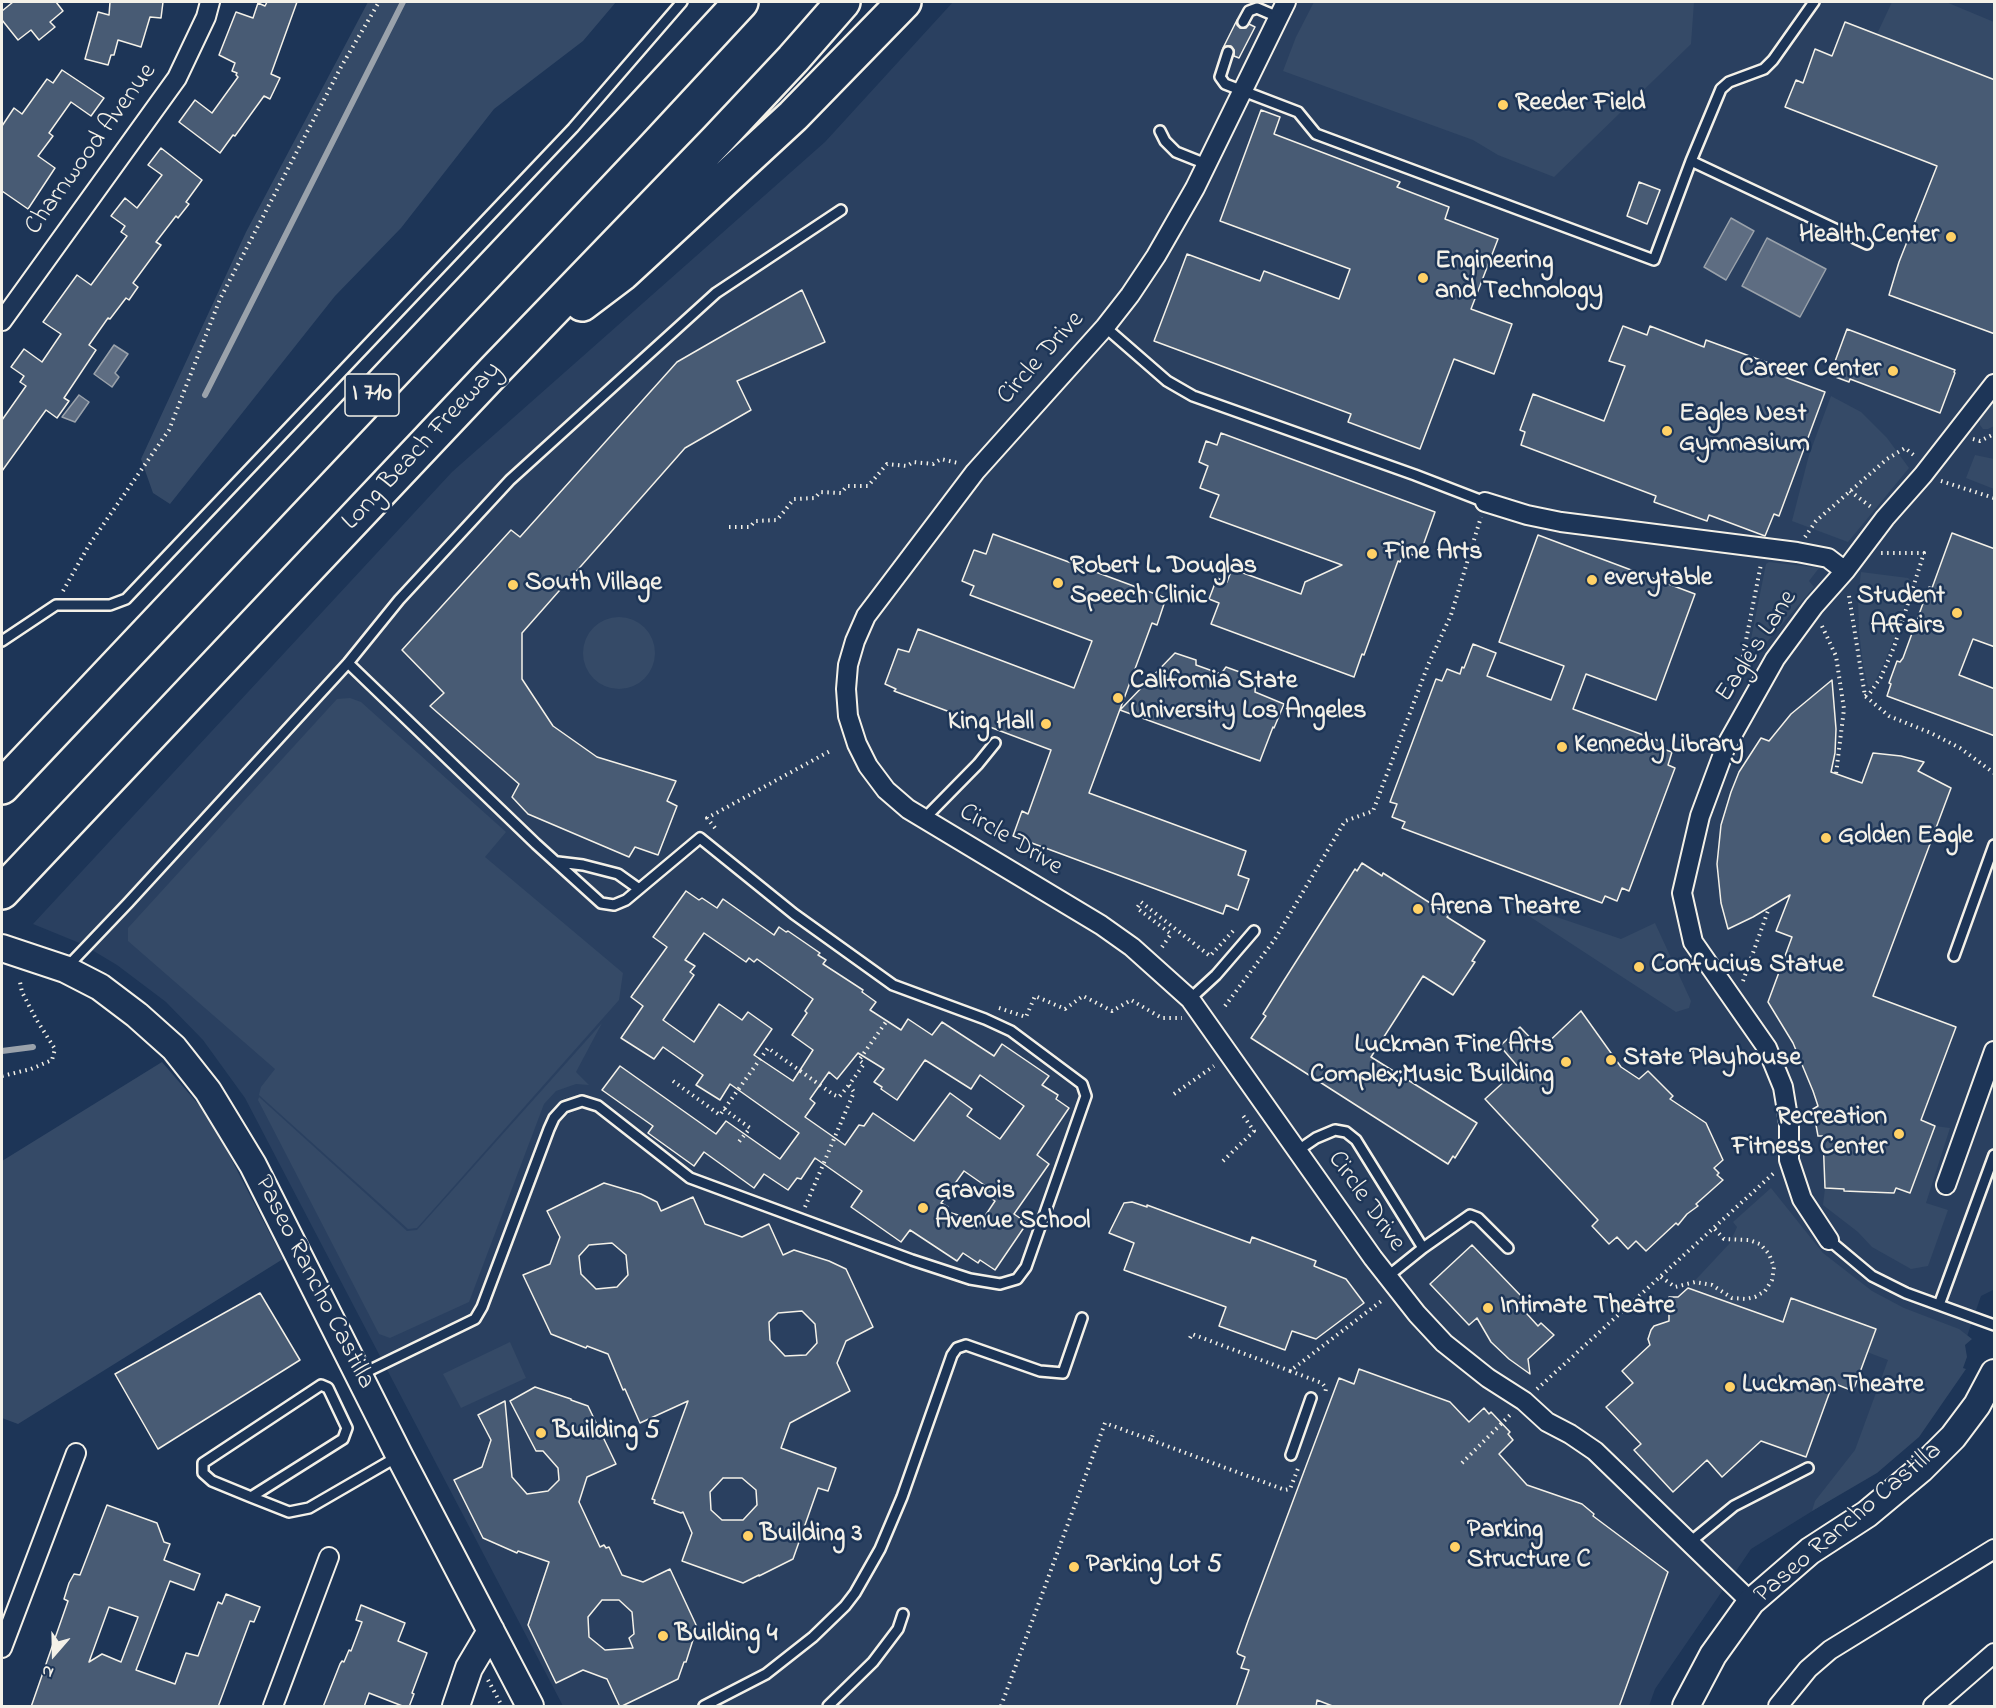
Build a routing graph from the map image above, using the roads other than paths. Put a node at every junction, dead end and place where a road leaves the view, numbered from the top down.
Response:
1 (210, 2) edge
2 (682, 2) edge
3 (741, 2) edge
4 (843, 2) edge
5 (904, 2) edge
6 (1814, 2) edge
7 (1282, 9) edge
8 (1243, 21) dead end
9 (1228, 52) dead end
10 (1242, 89) junction
11 (1160, 131) dead end
12 (1691, 161) junction
13 (1206, 164) junction
14 (841, 210) dead end
15 (1867, 244) dead end
16 (2, 321) edge
17 (1105, 327) junction
18 (495, 370) junction
19 (1995, 384) edge
20 (1485, 502) joint
21 (1845, 571) junction
22 (2, 641) edge
23 (348, 663) junction
24 (995, 743) dead end
25 (2, 787) edge
26 (924, 819) junction
27 (1995, 845) edge
28 (557, 862) junction
29 (639, 889) junction
30 (2, 892) edge
31 (1254, 931) road end
32 (12, 952) edge
33 (1954, 956) dead end
34 (64, 969) junction
35 (1190, 999) junction
36 (1995, 1051) edge
37 (1297, 1151) junction
38 (1995, 1155) edge
39 (1946, 1185) dead end
40 (1829, 1240) joint
41 (1423, 1248) junction
42 (1508, 1248) dead end
43 (1387, 1277) junction
44 (1939, 1305) junction
45 (1082, 1318) dead end
46 (1995, 1324) edge
47 (1995, 1373) edge
48 (360, 1375) junction
49 (1311, 1398) dead end
50 (76, 1453) dead end
51 (399, 1455) junction
52 (1291, 1455) dead end
53 (1808, 1468) dead end
54 (251, 1497) junction
55 (1689, 1543) junction
56 (1995, 1550) edge
57 (328, 1557) dead end
58 (1752, 1602) junction
59 (903, 1614) dead end
60 (491, 1631) junction
61 (2, 1648) edge
62 (1995, 1653) edge
63 (273, 1707) edge
64 (456, 1707) edge
65 (530, 1707) edge
66 (704, 1707) edge
67 (828, 1707) edge
68 (1686, 1707) edge
69 (1778, 1707) edge
70 (1933, 1707) edge

1 - 16 street, Charnwood Avenue
2 - 22 lane
3 - 25 highway, I 710
4 - 18 highway, Long Beach Freeway / I 710
5 - 18 highway
6 - 12 lane
7 - 8 lane
7 - 10 street, Circle Drive
9 - 10 lane
10 - 12 lane
10 - 13 street, Circle Drive
11 - 13 lane
12 - 15 lane
13 - 17 street, Circle Drive
14 - 23 lane
17 - 20 lane
17 - 26 street, Circle Drive
18 - 30 highway, Long Beach Freeway / I 710
19 - 21 street, Eagle's Lane
20 - 21 street
21 - 40 street, Eagle's Lane
23 - 28 lane
23 - 34 lane
24 - 26 lane
26 - 35 street, Circle Drive
27 - 33 lane
28 - 29 lane
28 - 29 lane
29 - 48 lane
31 - 35 lane
32 - 34 street, Paseo Rancho Castilla
34 - 48 street, Paseo Rancho Castilla
35 - 37 street, Circle Drive
36 - 39 street
37 - 41 lane
37 - 43 street, Circle Drive
38 - 44 lane
40 - 44 lane
41 - 42 lane
41 - 43 lane
43 - 55 street, Circle Drive
44 - 46 lane
45 - 66 lane
47 - 58 street, Paseo Rancho Castilla
48 - 51 street, Paseo Rancho Castilla
49 - 52 lane
50 - 61 street
51 - 54 lane
51 - 60 street, Paseo Rancho Castilla
53 - 55 lane
54 - 54 lane
55 - 58 street, Circle Drive
56 - 69 street
57 - 63 street
58 - 68 street, Paseo Rancho Castilla
59 - 67 lane
60 - 64 street
60 - 65 street, Paseo Rancho Castilla
62 - 70 street

